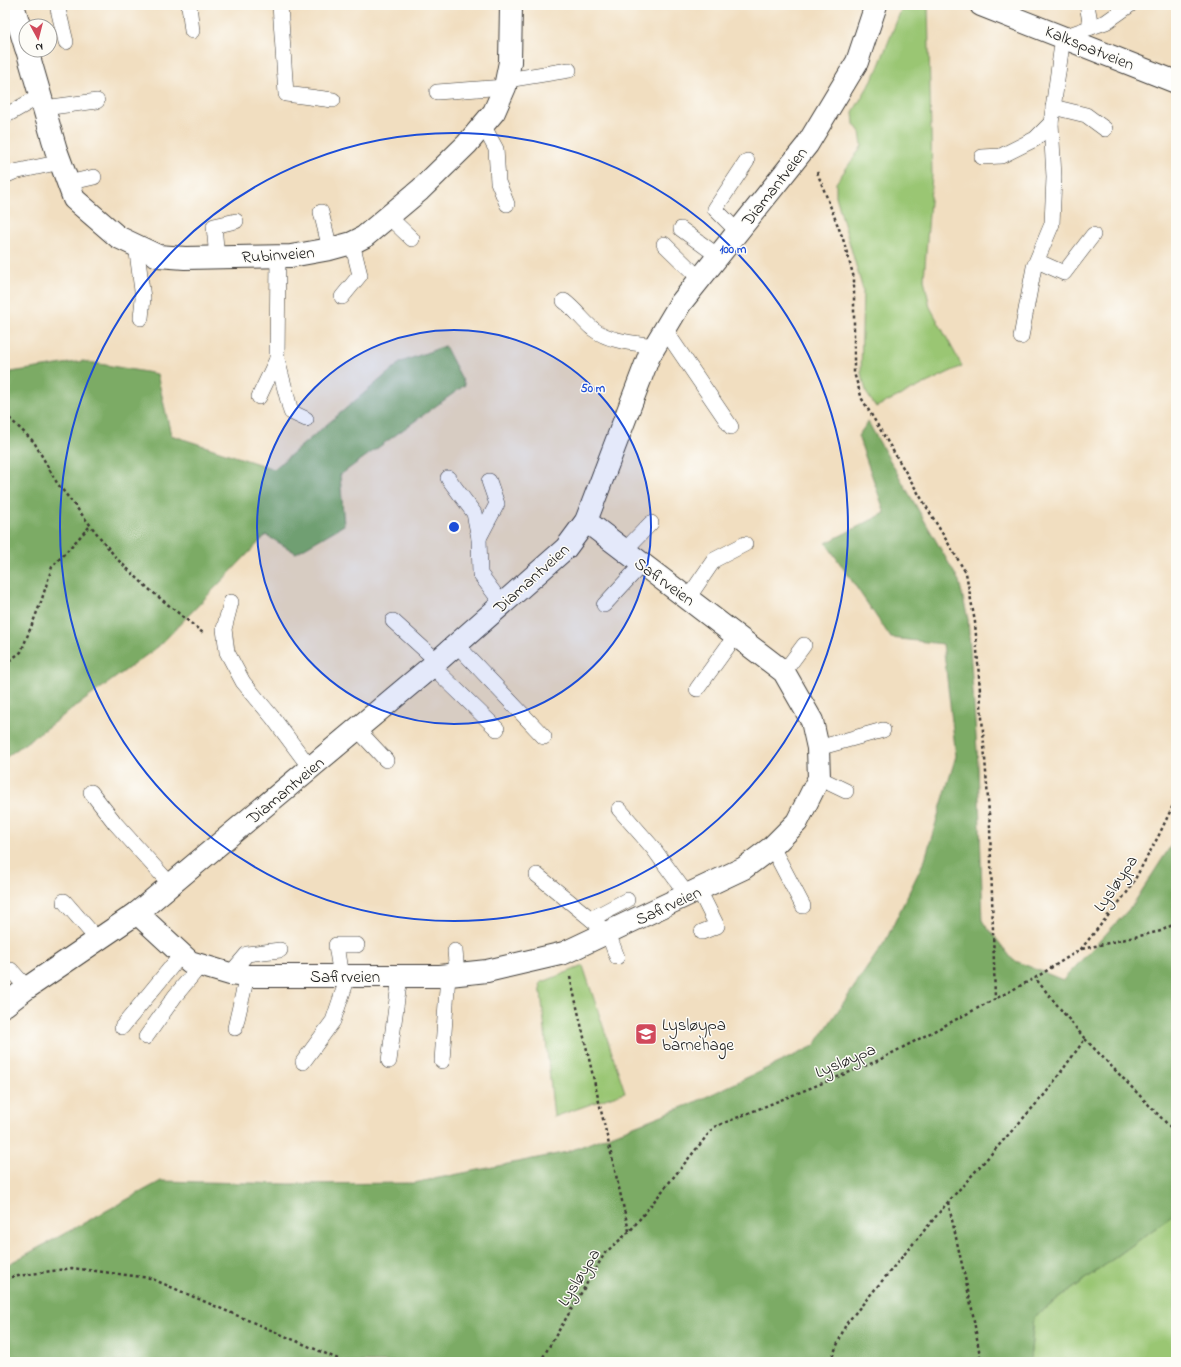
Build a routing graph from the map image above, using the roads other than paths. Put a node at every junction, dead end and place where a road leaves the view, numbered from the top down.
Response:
1 (57, 5) edge
2 (189, 5) edge
3 (280, 5) edge
4 (511, 5) edge
5 (876, 5) edge
6 (981, 5) edge
7 (1087, 5) edge
8 (1130, 5) edge
9 (16, 7) edge
10 (19, 18) edge
11 (1091, 27) junction
12 (192, 31) dead end
13 (1063, 37) junction
14 (66, 42) dead end
15 (29, 58) edge
16 (569, 70) dead end
17 (1176, 82) edge
18 (506, 84) junction
19 (437, 92) dead end
20 (333, 100) dead end
21 (97, 101) dead end
22 (42, 102) junction
23 (1053, 107) junction
24 (5, 116) edge
25 (1051, 122) junction
26 (484, 124) junction
27 (1105, 129) dead end
28 (982, 157) dead end
29 (747, 161) dead end
30 (61, 162) junction
31 (5, 176) edge
32 (94, 177) dead end
33 (68, 183) junction
34 (507, 204) dead end
35 (321, 212) dead end
36 (389, 217) junction
37 (236, 221) dead end
38 (681, 229) dead end
39 (738, 232) junction
40 (1093, 235) dead end
41 (412, 238) dead end
42 (352, 243) junction
43 (664, 244) dead end
44 (136, 245) junction
45 (330, 250) junction
46 (278, 256) junction
47 (718, 256) junction
48 (217, 258) junction
49 (1037, 261) junction
50 (700, 279) junction
51 (342, 297) dead end
52 (564, 301) dead end
53 (141, 318) dead end
54 (1021, 337) dead end
55 (660, 338) junction
56 (277, 360) junction
57 (259, 397) dead end
58 (306, 419) dead end
59 (731, 427) dead end
60 (448, 478) dead end
61 (489, 481) dead end
62 (586, 521) junction
63 (651, 523) dead end
64 (479, 538) junction
65 (745, 544) dead end
66 (624, 551) junction
67 (642, 564) junction
68 (688, 598) junction
69 (231, 602) dead end
70 (503, 605) junction
71 (604, 605) dead end
72 (393, 622) dead end
73 (736, 635) junction
74 (456, 644) junction
75 (804, 645) dead end
76 (434, 663) junction
77 (784, 672) junction
78 (696, 689) dead end
79 (357, 729) junction
80 (497, 729) dead end
81 (883, 730) dead end
82 (544, 737) dead end
83 (818, 748) junction
84 (386, 760) dead end
85 (311, 769) junction
86 (818, 778) junction
87 (846, 790) dead end
88 (91, 792) dead end
89 (619, 809) dead end
90 (772, 847) junction
91 (537, 875) dead end
92 (171, 885) junction
93 (694, 893) junction
94 (627, 900) dead end
95 (64, 901) dead end
96 (803, 906) dead end
97 (137, 913) junction
98 (591, 919) junction
99 (702, 932) dead end
100 (608, 933) junction
101 (97, 939) junction
102 (357, 945) dead end
103 (280, 950) dead end
104 (455, 951) dead end
105 (181, 955) junction
106 (617, 957) dead end
107 (200, 966) junction
108 (11, 970) dead end
109 (453, 974) junction
110 (239, 975) junction
111 (400, 976) junction
112 (345, 977) junction
113 (27, 988) junction
114 (5, 1005) edge
115 (122, 1028) dead end
116 (235, 1028) dead end
117 (146, 1037) dead end
118 (442, 1061) dead end
119 (303, 1062) dead end
120 (389, 1062) dead end

1 - 14 lane
2 - 12 lane
3 - 20 lane
4 - 18 street, Rubinveien
5 - 39 street, Diamantveien
6 - 13 street, Kalkspatveien
7 - 11 lane
8 - 11 lane
9 - 10 street, Rubinveien
11 - 13 lane
13 - 17 street, Kalkspatveien
13 - 23 lane
15 - 22 street, Rubinveien
16 - 18 lane
18 - 19 lane
18 - 26 street, Rubinveien
21 - 22 lane
22 - 24 lane
22 - 30 street, Rubinveien
23 - 25 lane
23 - 27 lane
25 - 28 lane
25 - 49 lane
26 - 34 lane
26 - 36 street, Rubinveien
29 - 39 lane
30 - 31 lane
30 - 33 street, Rubinveien
32 - 33 lane
33 - 44 street, Rubinveien
35 - 45 lane
36 - 41 lane
36 - 42 street, Rubinveien
37 - 48 lane
38 - 47 lane
39 - 47 street, Diamantveien
40 - 49 lane
42 - 45 street, Rubinveien
42 - 51 lane
43 - 50 lane
44 - 48 street, Rubinveien
44 - 53 lane
45 - 46 street, Rubinveien
46 - 48 street, Rubinveien
46 - 56 lane
47 - 50 street, Diamantveien
49 - 54 lane
50 - 55 street, Diamantveien
52 - 55 lane
55 - 59 lane
55 - 62 street, Diamantveien
56 - 57 lane
56 - 58 lane
60 - 64 lane
61 - 64 lane
62 - 66 street, Safirveien
62 - 70 street, Diamantveien
63 - 66 lane
64 - 70 lane
65 - 68 lane
66 - 67 street, Safirveien
67 - 68 street, Safirveien
67 - 71 lane
68 - 73 street, Safirveien
69 - 85 lane
70 - 74 street, Diamantveien
72 - 76 lane
73 - 77 street, Safirveien
73 - 78 lane
74 - 76 street, Diamantveien
74 - 82 lane
75 - 77 lane
76 - 79 street, Diamantveien
76 - 80 lane
77 - 83 street, Safirveien
79 - 84 lane
79 - 85 street, Diamantveien
81 - 83 lane
83 - 86 street, Safirveien
85 - 92 street, Diamantveien
86 - 87 lane
86 - 90 street, Safirveien
88 - 92 lane
89 - 93 lane
90 - 93 street, Safirveien
90 - 96 lane
91 - 98 lane
92 - 97 street, Diamantveien
93 - 99 lane
93 - 100 street, Safirveien
94 - 98 lane
95 - 101 lane
97 - 101 street, Diamantveien
97 - 105 street, Safirveien
98 - 100 lane
100 - 106 lane
100 - 109 street, Safirveien
101 - 113 street, Diamantveien
102 - 112 lane
103 - 110 lane
104 - 109 lane
105 - 107 street, Safirveien
105 - 115 lane
107 - 110 street, Safirveien
107 - 117 lane
108 - 113 lane
109 - 111 street, Safirveien
109 - 118 lane
110 - 112 street, Safirveien
110 - 116 lane
111 - 112 street, Safirveien
111 - 120 lane
112 - 119 lane
113 - 114 street, Diamantveien

